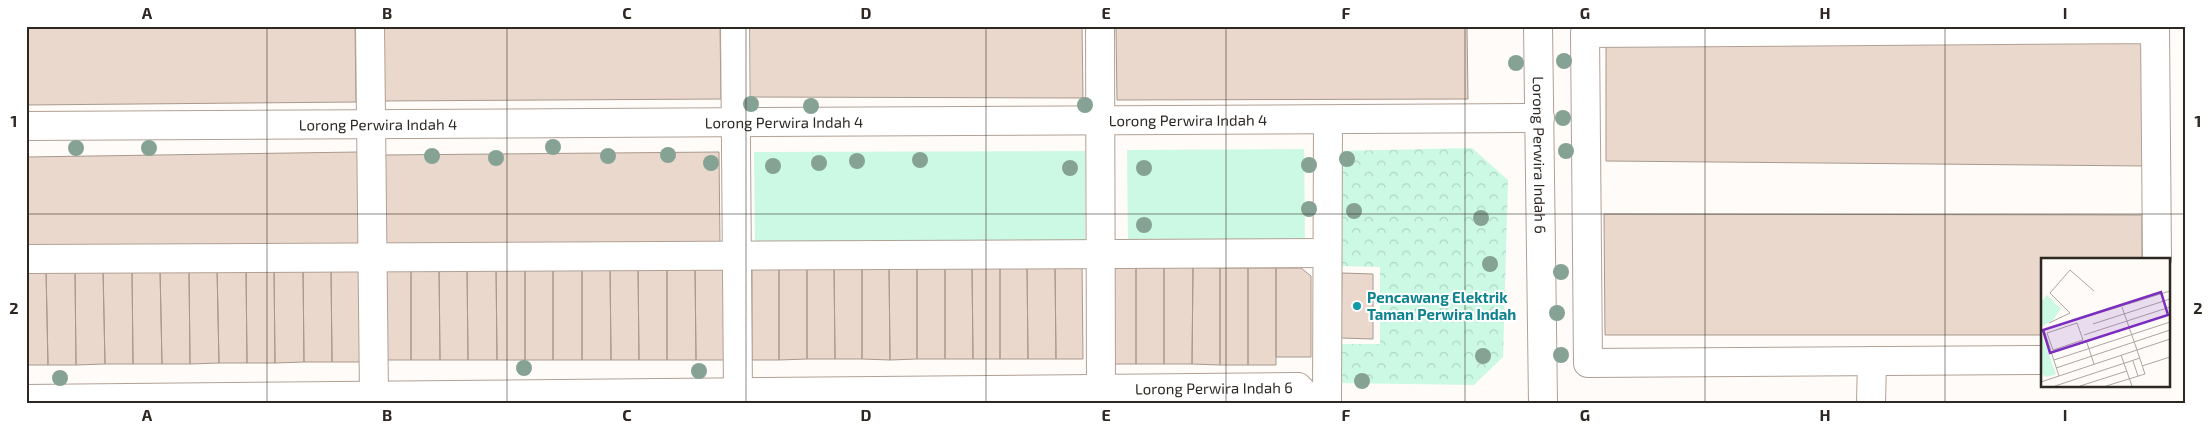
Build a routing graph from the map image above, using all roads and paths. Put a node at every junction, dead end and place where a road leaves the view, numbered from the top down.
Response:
1 (370, 26) edge
2 (734, 26) edge
3 (1100, 26) edge
4 (1538, 26) edge
5 (1540, 118) junction
6 (1328, 120) junction
7 (1100, 121) junction
8 (736, 122) junction
9 (371, 124) junction
10 (26, 126) edge
11 (1328, 253) junction
12 (1101, 254) junction
13 (737, 256) junction
14 (372, 258) junction
15 (2157, 258) edge
16 (26, 259) edge
17 (2041, 360) edge
18 (1872, 361) junction
19 (1101, 390) junction
20 (738, 393) junction
21 (374, 396) junction
22 (26, 398) edge
23 (1313, 403) edge
24 (1327, 403) edge
25 (1542, 403) edge
26 (1871, 403) edge

1 - 9 street
2 - 8 street
3 - 7 street
4 - 5 street, Lorong Perwira Indah 6
5 - 6 street, Lorong Perwira Indah 4
5 - 25 street, Lorong Perwira Indah 6
6 - 7 street, Lorong Perwira Indah 4
6 - 11 street
7 - 8 street, Lorong Perwira Indah 4
7 - 12 street
8 - 9 street, Lorong Perwira Indah 4
8 - 13 street
9 - 10 street, Lorong Perwira Indah 4
9 - 14 street
11 - 12 street
11 - 24 street
12 - 13 street
12 - 19 street
13 - 14 street
13 - 20 street
14 - 16 street
14 - 21 street
15 - 18 street
17 - 18 street
18 - 26 street
19 - 20 street, Lorong Perwira Indah 6
19 - 23 street, Lorong Perwira Indah 6
20 - 21 street, Lorong Perwira Indah 6
21 - 22 street, Lorong Perwira Indah 6

